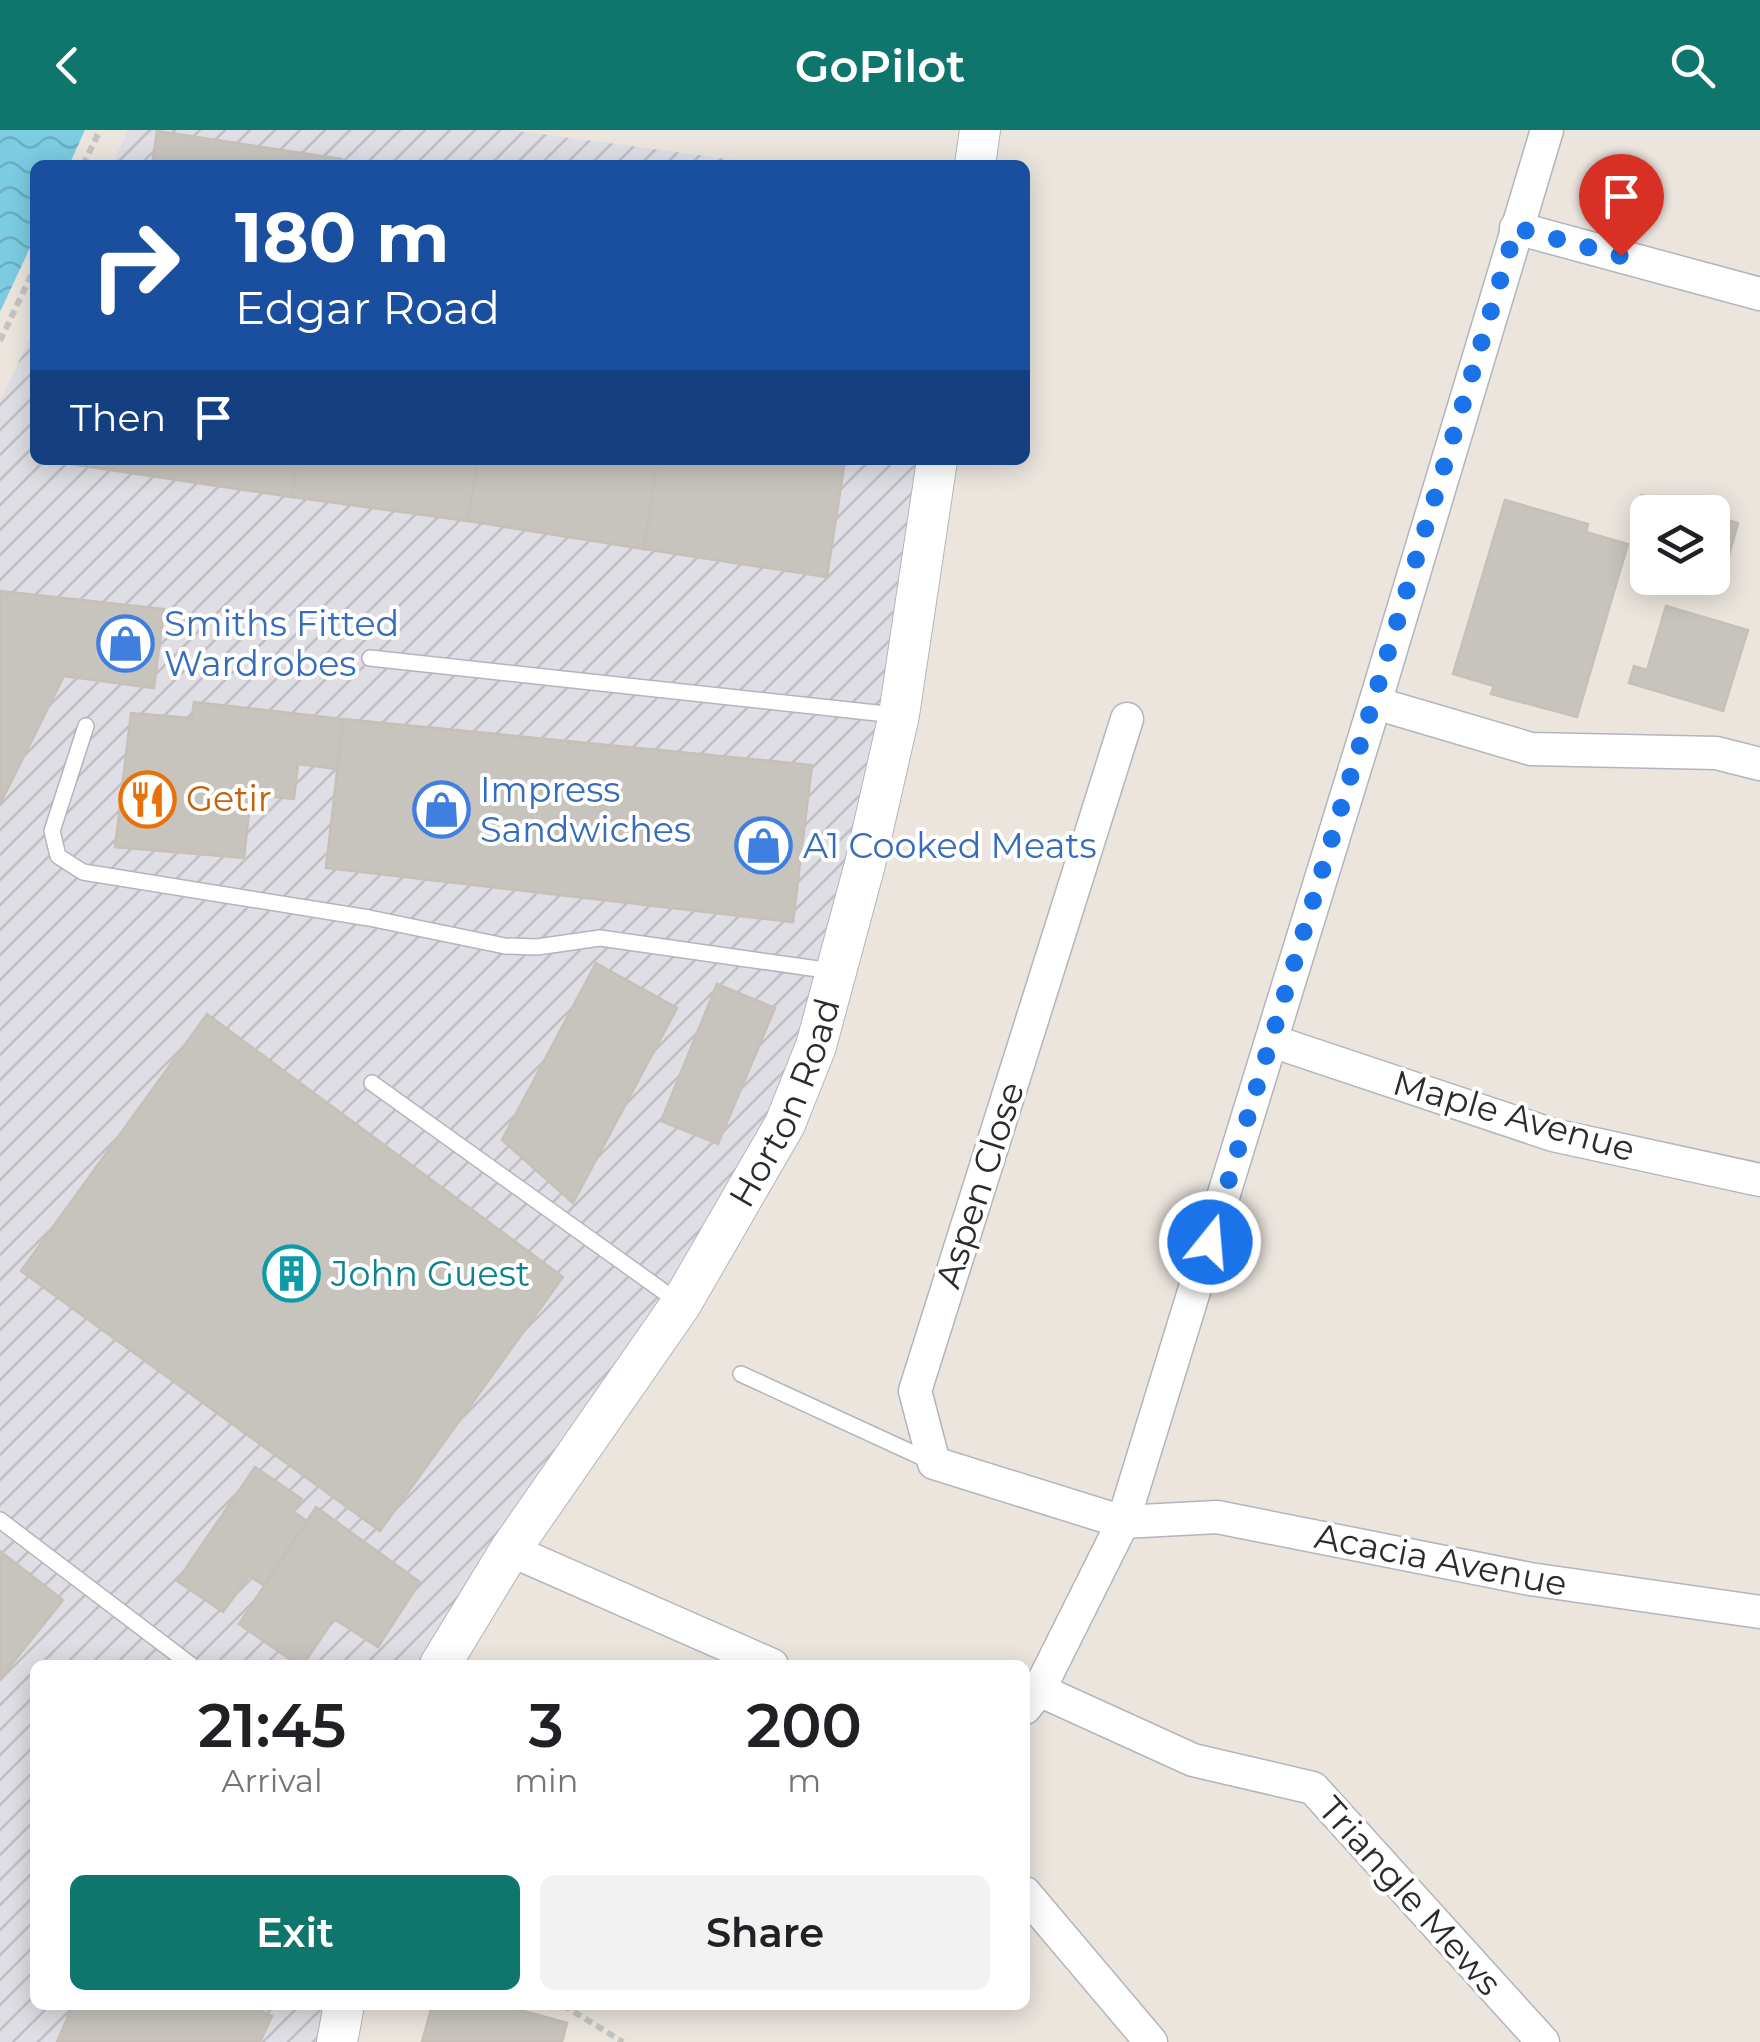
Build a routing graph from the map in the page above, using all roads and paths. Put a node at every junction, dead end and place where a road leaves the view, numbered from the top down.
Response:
1 (100, 130) edge
2 (980, 130) edge
3 (1547, 130) edge
4 (85, 160) edge
5 (976, 160) edge
6 (1516, 228) junction
7 (30, 278) edge
8 (1760, 294) edge
9 (0, 341) edge
10 (936, 465) edge
11 (370, 658) dead end
12 (1375, 703) junction
13 (899, 715) junction
14 (1127, 720) dead end
15 (86, 726) dead end
16 (1760, 764) edge
17 (836, 971) junction
18 (1272, 1041) junction
19 (372, 1083) dead end
20 (1760, 1180) edge
21 (681, 1304) junction
22 (741, 1374) dead end
23 (934, 1463) junction
24 (0, 1520) edge
25 (1123, 1522) junction
26 (510, 1550) junction
27 (1760, 1612) edge
28 (184, 1660) edge
29 (443, 1660) edge
30 (761, 1660) edge
31 (1032, 1699) edge
32 (1030, 1899) edge
33 (343, 2010) edge
34 (571, 2010) edge
35 (338, 2042) edge
36 (623, 2042) edge
37 (1151, 2042) edge
38 (1543, 2042) edge

1 - 4 path
2 - 5 street
3 - 6 street
6 - 8 street
6 - 12 street
7 - 9 path
10 - 13 street, Horton Road
11 - 13 lane
12 - 16 street
12 - 18 street
13 - 17 street, Horton Road
14 - 23 street, Aspen Close
15 - 17 lane
17 - 21 street, Horton Road
18 - 20 street, Maple Avenue
18 - 25 street
19 - 21 lane
21 - 26 street, Horton Road
22 - 23 lane
23 - 25 street
24 - 28 lane
25 - 27 street, Acacia Avenue
25 - 31 street
26 - 29 street, Horton Road
26 - 30 street
31 - 38 street, Triangle Mews
32 - 37 street
33 - 35 street
34 - 36 path

